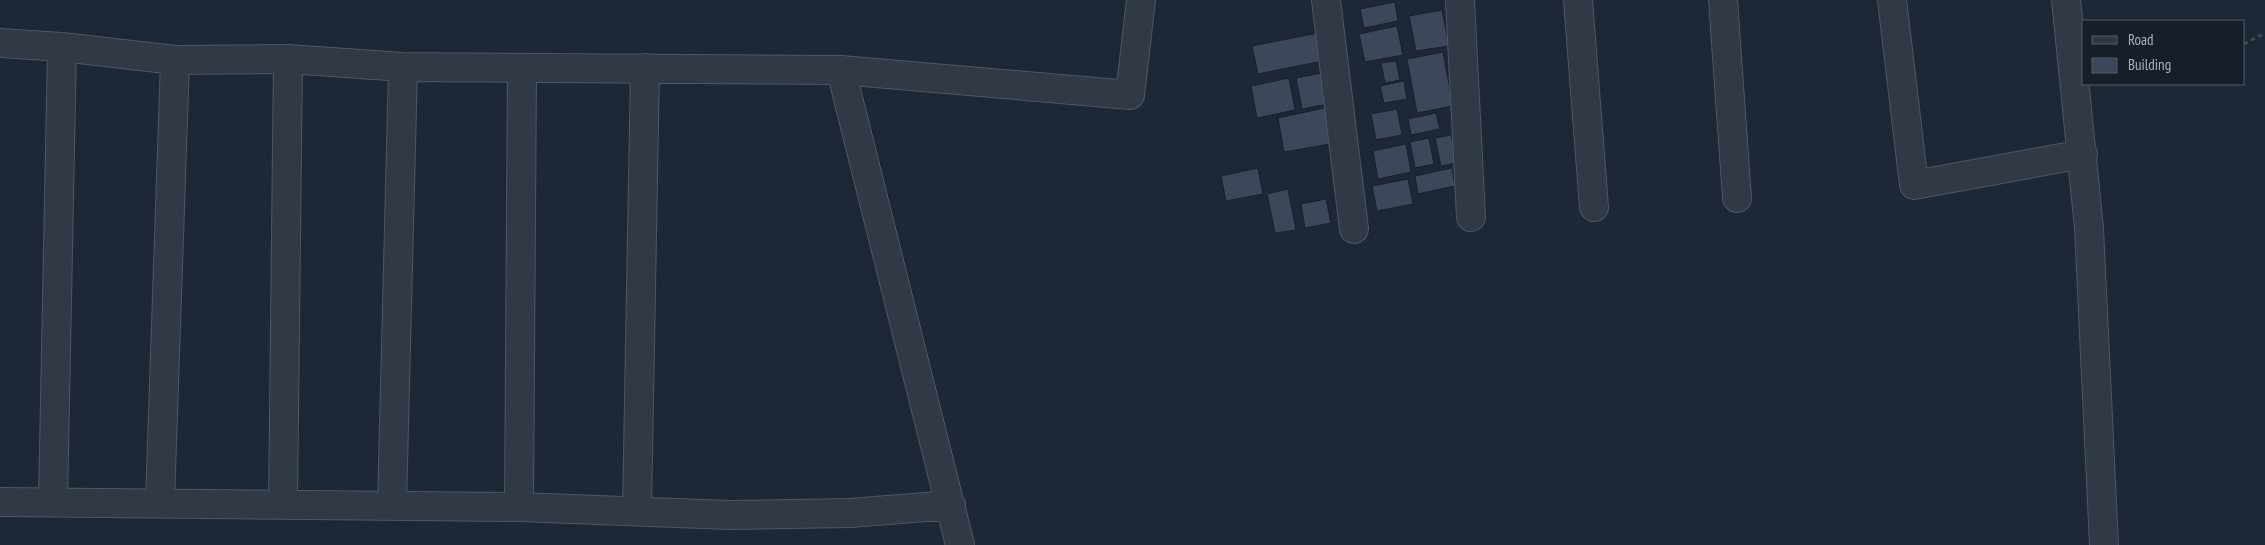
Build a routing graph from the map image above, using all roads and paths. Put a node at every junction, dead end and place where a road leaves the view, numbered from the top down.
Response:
1 (1141, 0) edge
2 (1326, 0) edge
3 (1460, 0) edge
4 (1578, 0) edge
5 (1722, 0) edge
6 (1892, 0) edge
7 (2066, 0) edge
8 (2265, 33) edge
9 (0, 43) edge
10 (2245, 43) edge
11 (62, 46) junction
12 (288, 59) junction
13 (175, 60) junction
14 (403, 67) junction
15 (522, 68) junction
16 (645, 68) junction
17 (841, 70) junction
18 (2079, 79) edge
19 (2083, 154) junction
20 (1737, 198) dead end
21 (1594, 207) dead end
22 (1471, 217) dead end
23 (1354, 229) dead end
24 (0, 502) edge
25 (53, 502) junction
26 (160, 502) junction
27 (283, 505) junction
28 (392, 505) junction
29 (951, 505) junction
30 (519, 507) junction
31 (637, 511) junction
32 (960, 545) edge
33 (2104, 545) edge

1 - 17 street
2 - 23 street
3 - 22 street
4 - 21 street
5 - 20 street
6 - 19 street
7 - 18 street
8 - 10 path
9 - 11 street
11 - 13 street
11 - 25 street
12 - 13 street
12 - 14 street
12 - 27 street
13 - 26 street
14 - 15 street
14 - 28 street
15 - 16 street
15 - 30 street
16 - 17 street
16 - 31 street
17 - 29 street
18 - 19 street
19 - 33 street
24 - 25 street
25 - 26 street
26 - 27 street
27 - 28 street
28 - 30 street
29 - 31 street
29 - 32 street
30 - 31 street

